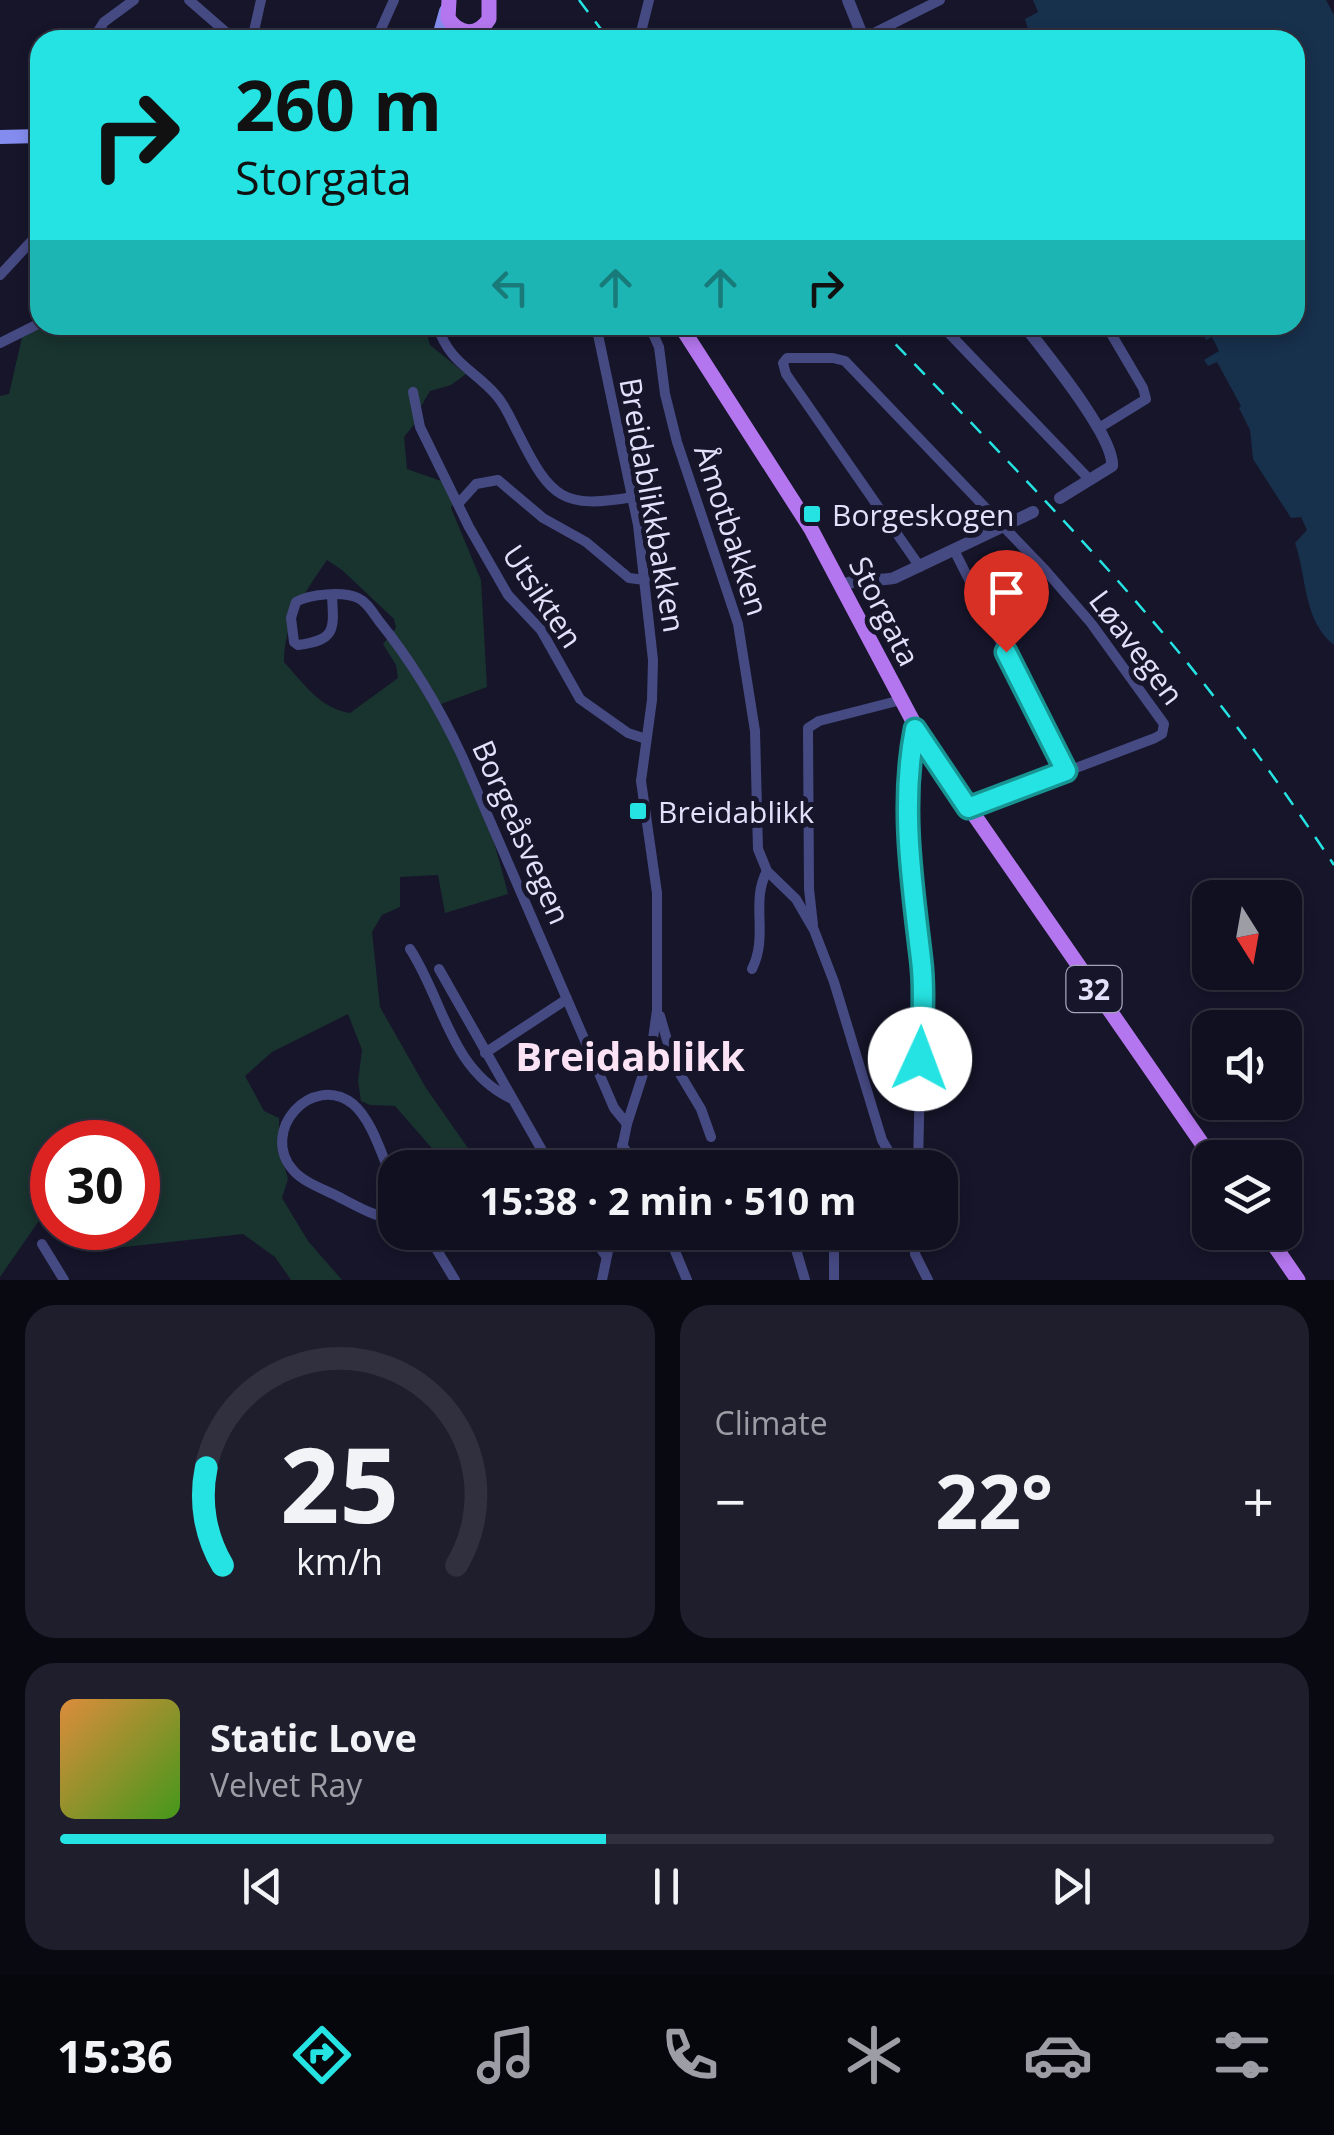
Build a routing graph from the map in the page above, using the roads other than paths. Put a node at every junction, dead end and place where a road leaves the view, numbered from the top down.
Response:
1 (134, 0) edge
2 (189, 0) edge
3 (261, 0) edge
4 (394, 0) edge
5 (648, 0) edge
6 (848, 0) edge
7 (940, 0) edge
8 (447, 3) edge
9 (491, 4) edge
10 (99, 30) edge
11 (223, 30) edge
12 (254, 30) edge
13 (380, 30) edge
14 (440, 30) edge
15 (458, 30) edge
16 (477, 30) edge
17 (493, 30) edge
18 (641, 30) edge
19 (859, 30) edge
20 (880, 30) edge
21 (30, 136) edge
22 (0, 137) edge
23 (30, 240) edge
24 (5, 260) edge
25 (0, 275) edge
26 (30, 328) edge
27 (442, 335) edge
28 (598, 335) edge
29 (654, 335) edge
30 (686, 335) edge
31 (951, 335) edge
32 (1031, 335) edge
33 (1112, 335) edge
34 (0, 343) edge
35 (412, 392) dead end
36 (1099, 428) junction
37 (1090, 480) junction
38 (633, 497) junction
39 (1060, 498) dead end
40 (458, 504) junction
41 (1034, 512) dead end
42 (1004, 525) junction
43 (954, 550) junction
44 (920, 567) junction
45 (645, 580) junction
46 (841, 586) junction
47 (332, 596) junction
48 (900, 700) junction
49 (915, 729) junction
50 (646, 740) junction
51 (1066, 771) junction
52 (972, 815) junction
53 (767, 871) junction
54 (814, 930) junction
55 (410, 949) dead end
56 (439, 968) dead end
57 (752, 968) dead end
58 (567, 999) junction
59 (658, 1010) junction
60 (485, 1053) junction
61 (512, 1099) junction
62 (627, 1124) junction
63 (711, 1137) dead end
64 (1199, 1140) edge
65 (622, 1146) junction
66 (378, 1150) edge
67 (542, 1150) edge
68 (621, 1150) edge
69 (625, 1150) edge
70 (888, 1150) edge
71 (918, 1150) edge
72 (378, 1216) edge
73 (46, 1250) edge
74 (437, 1250) edge
75 (602, 1250) edge
76 (608, 1250) edge
77 (674, 1250) edge
78 (797, 1250) edge
79 (834, 1250) edge
80 (915, 1250) edge
81 (1277, 1250) edge
82 (606, 1256) junction
83 (64, 1280) edge
84 (455, 1280) edge
85 (602, 1280) edge
86 (687, 1280) edge
87 (806, 1280) edge
88 (834, 1280) edge
89 (928, 1280) edge
90 (1298, 1280) edge

1 - 10 street
2 - 11 street
3 - 12 street
4 - 13 street
5 - 18 street
6 - 19 street
7 - 20 street
8 - 14 main road
8 - 15 main road
9 - 16 main road
9 - 17 main road
21 - 22 main road
23 - 24 street
24 - 25 street
26 - 34 street
27 - 38 street
28 - 38 street, Breidablikkbakken
29 - 53 street, Åmotbakken
30 - 46 main road, Storgata / 32
31 - 37 street
32 - 36 street
33 - 36 street
35 - 40 street, Utsikten
36 - 37 street
37 - 39 street
38 - 45 street, Breidablikkbakken
40 - 45 street, Utsikten
40 - 50 street, Utsikten
41 - 42 street
42 - 43 street
42 - 44 street
42 - 51 street, Løavegen
43 - 44 street
43 - 51 street
44 - 46 street
45 - 50 street, Breidablikkbakken
46 - 48 main road, Storgata / 32
47 - 47 street
47 - 58 street, Borgeåsvegen
48 - 49 main road, Storgata / 32
48 - 54 street
49 - 52 main road, Storgata / 32
49 - 71 street
50 - 59 street, Breidablikkbakken
51 - 52 street, Løavegen
52 - 64 main road, 32
53 - 54 street
53 - 57 street, Åmotbakken
54 - 70 street
55 - 61 street
56 - 60 street
58 - 60 street
58 - 62 street, Borgeåsvegen
59 - 62 street, Breidablikkbakken
59 - 63 street
60 - 61 street
61 - 67 street
62 - 65 street, Breidablikkbakken
65 - 68 street, Breidablikkbakken
65 - 69 street
66 - 72 street
73 - 83 street
74 - 84 street
75 - 82 street
76 - 82 street
77 - 86 street
78 - 87 street
79 - 88 street
80 - 89 street
81 - 90 main road
82 - 85 street

